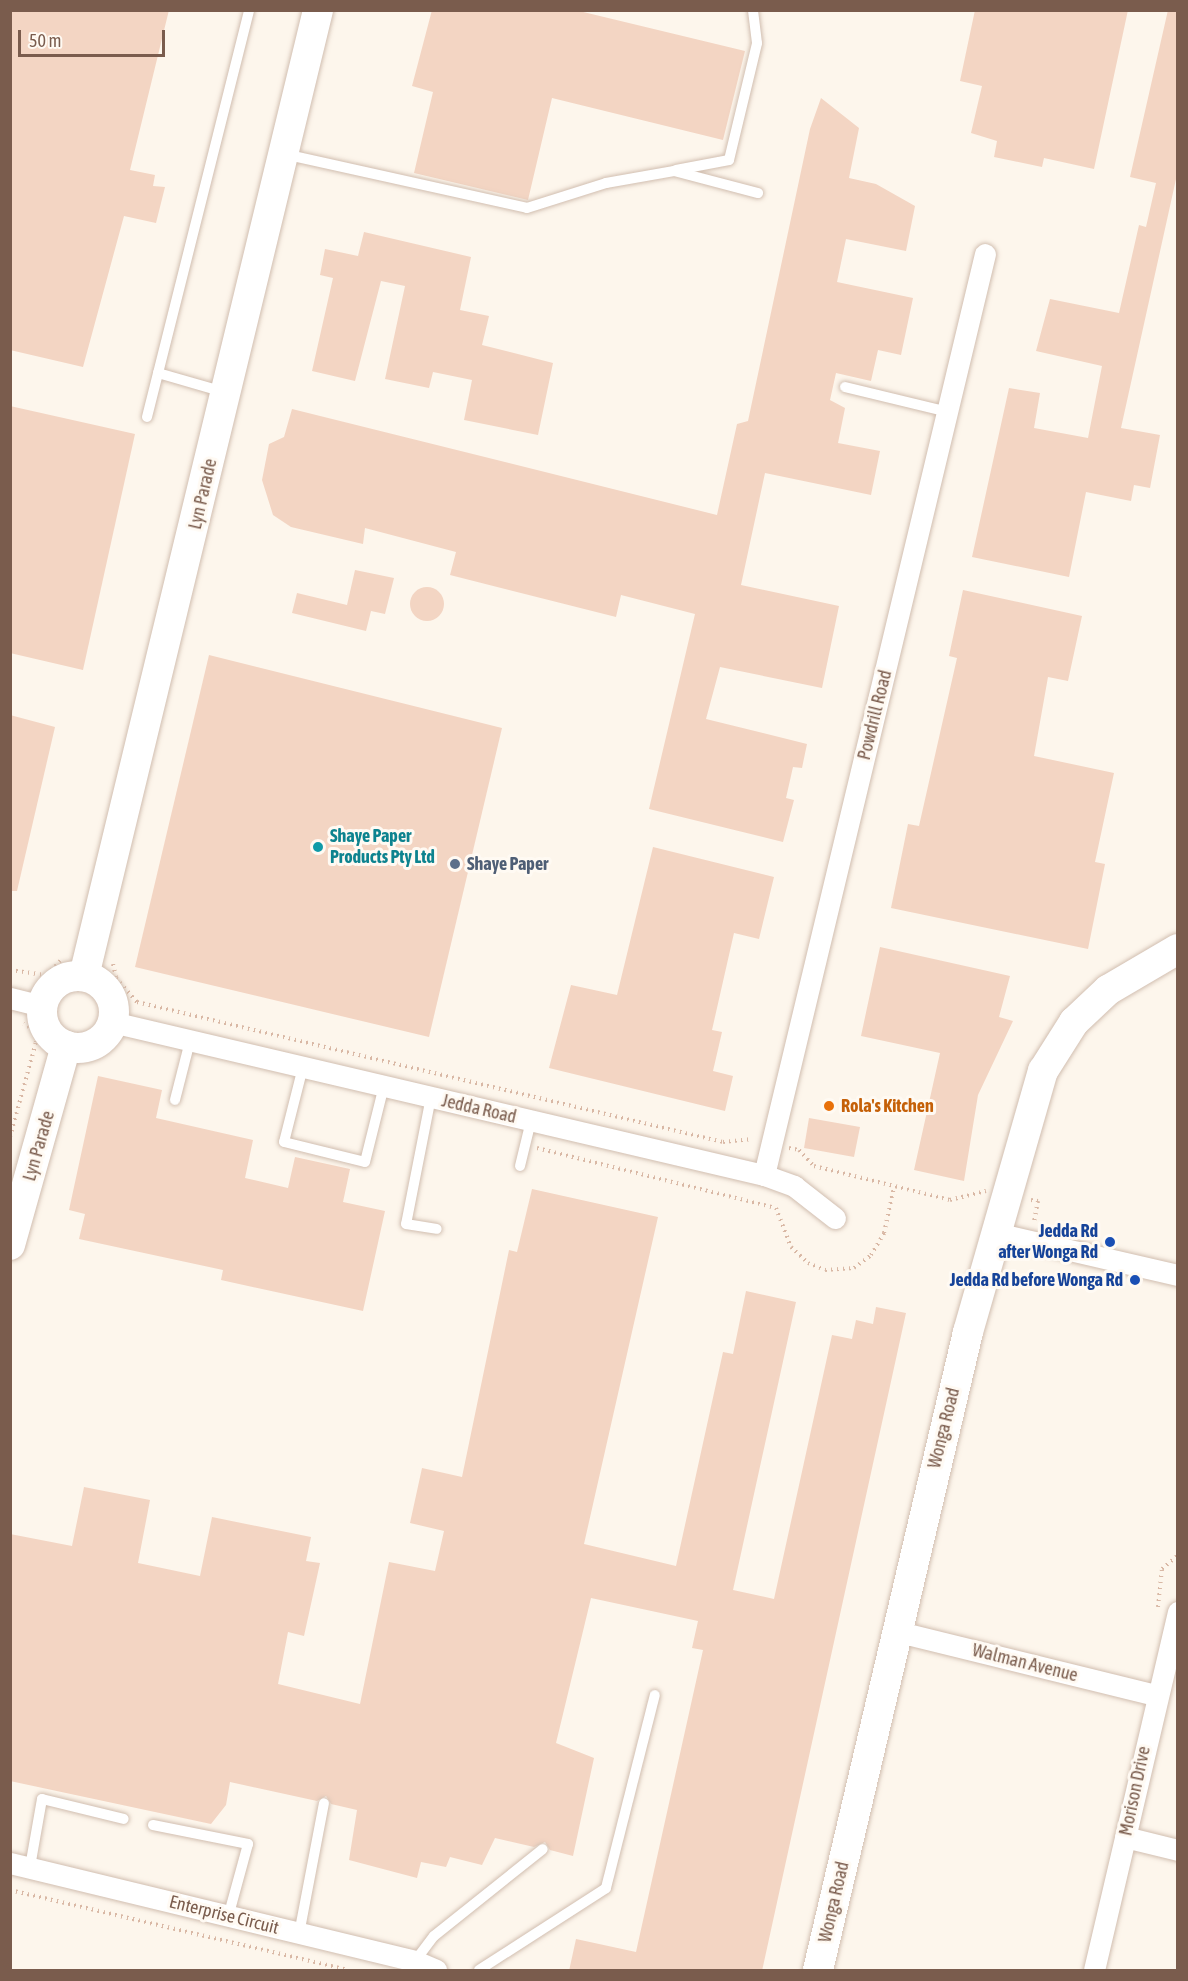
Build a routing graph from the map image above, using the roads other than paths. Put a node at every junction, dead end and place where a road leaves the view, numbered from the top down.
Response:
1 (249, 10) edge
2 (318, 10) edge
3 (753, 10) edge
4 (284, 154) junction
5 (674, 171) junction
6 (758, 193) dead end
7 (986, 254) dead end
8 (158, 372) junction
9 (845, 387) dead end
10 (227, 393) junction
11 (948, 412) junction
12 (147, 417) dead end
13 (1178, 950) edge
14 (84, 976) junction
15 (10, 998) edge
16 (42, 1005) junction
17 (112, 1022) junction
18 (190, 1041) junction
19 (66, 1046) junction
20 (303, 1067) junction
21 (384, 1086) junction
22 (431, 1097) junction
23 (175, 1100) dead end
24 (531, 1121) junction
25 (520, 1166) dead end
26 (764, 1175) junction
27 (835, 1218) dead end
28 (436, 1229) dead end
29 (996, 1233) junction
30 (10, 1245) edge
31 (1178, 1275) edge
32 (1178, 1612) edge
33 (895, 1631) junction
34 (655, 1695) dead end
35 (1155, 1695) junction
36 (324, 1803) dead end
37 (124, 1819) dead end
38 (153, 1825) dead end
39 (1125, 1837) junction
40 (543, 1849) dead end
41 (1178, 1850) edge
42 (20, 1865) edge
43 (228, 1917) junction
44 (299, 1934) junction
45 (415, 1961) junction
46 (436, 1971) edge
47 (479, 1971) edge
48 (818, 1971) edge
49 (1094, 1971) edge

1 - 8 lane
2 - 4 street, Lyn Parade
3 - 5 lane
4 - 5 lane
4 - 10 street, Lyn Parade
5 - 6 lane
7 - 11 street, Powdrill Road
8 - 10 lane
8 - 12 lane
9 - 11 lane
10 - 14 street, Lyn Parade
11 - 26 street, Powdrill Road
13 - 29 street, Wonga Road
14 - 16 street
14 - 17 street
15 - 16 street
16 - 19 street
17 - 18 street, Jedda Road
17 - 19 street
18 - 20 street, Jedda Road
18 - 23 lane
19 - 30 street, Lyn Parade
20 - 21 street, Jedda Road
20 - 21 lane
21 - 22 street, Jedda Road
22 - 24 street, Jedda Road
22 - 28 lane
24 - 25 lane
24 - 26 street, Jedda Road
26 - 27 street, Jedda Road
29 - 31 street
29 - 33 street, Wonga Road
32 - 35 street, Morison Drive
33 - 35 street, Walman Avenue
33 - 48 street, Wonga Road
34 - 47 lane
35 - 39 street, Morison Drive
36 - 44 lane
37 - 42 lane
38 - 43 lane
39 - 41 street
39 - 49 street, Morison Drive
40 - 45 lane
42 - 43 street, Enterprise Circuit
43 - 44 street, Enterprise Circuit
44 - 45 street, Enterprise Circuit
45 - 46 street, Enterprise Circuit

